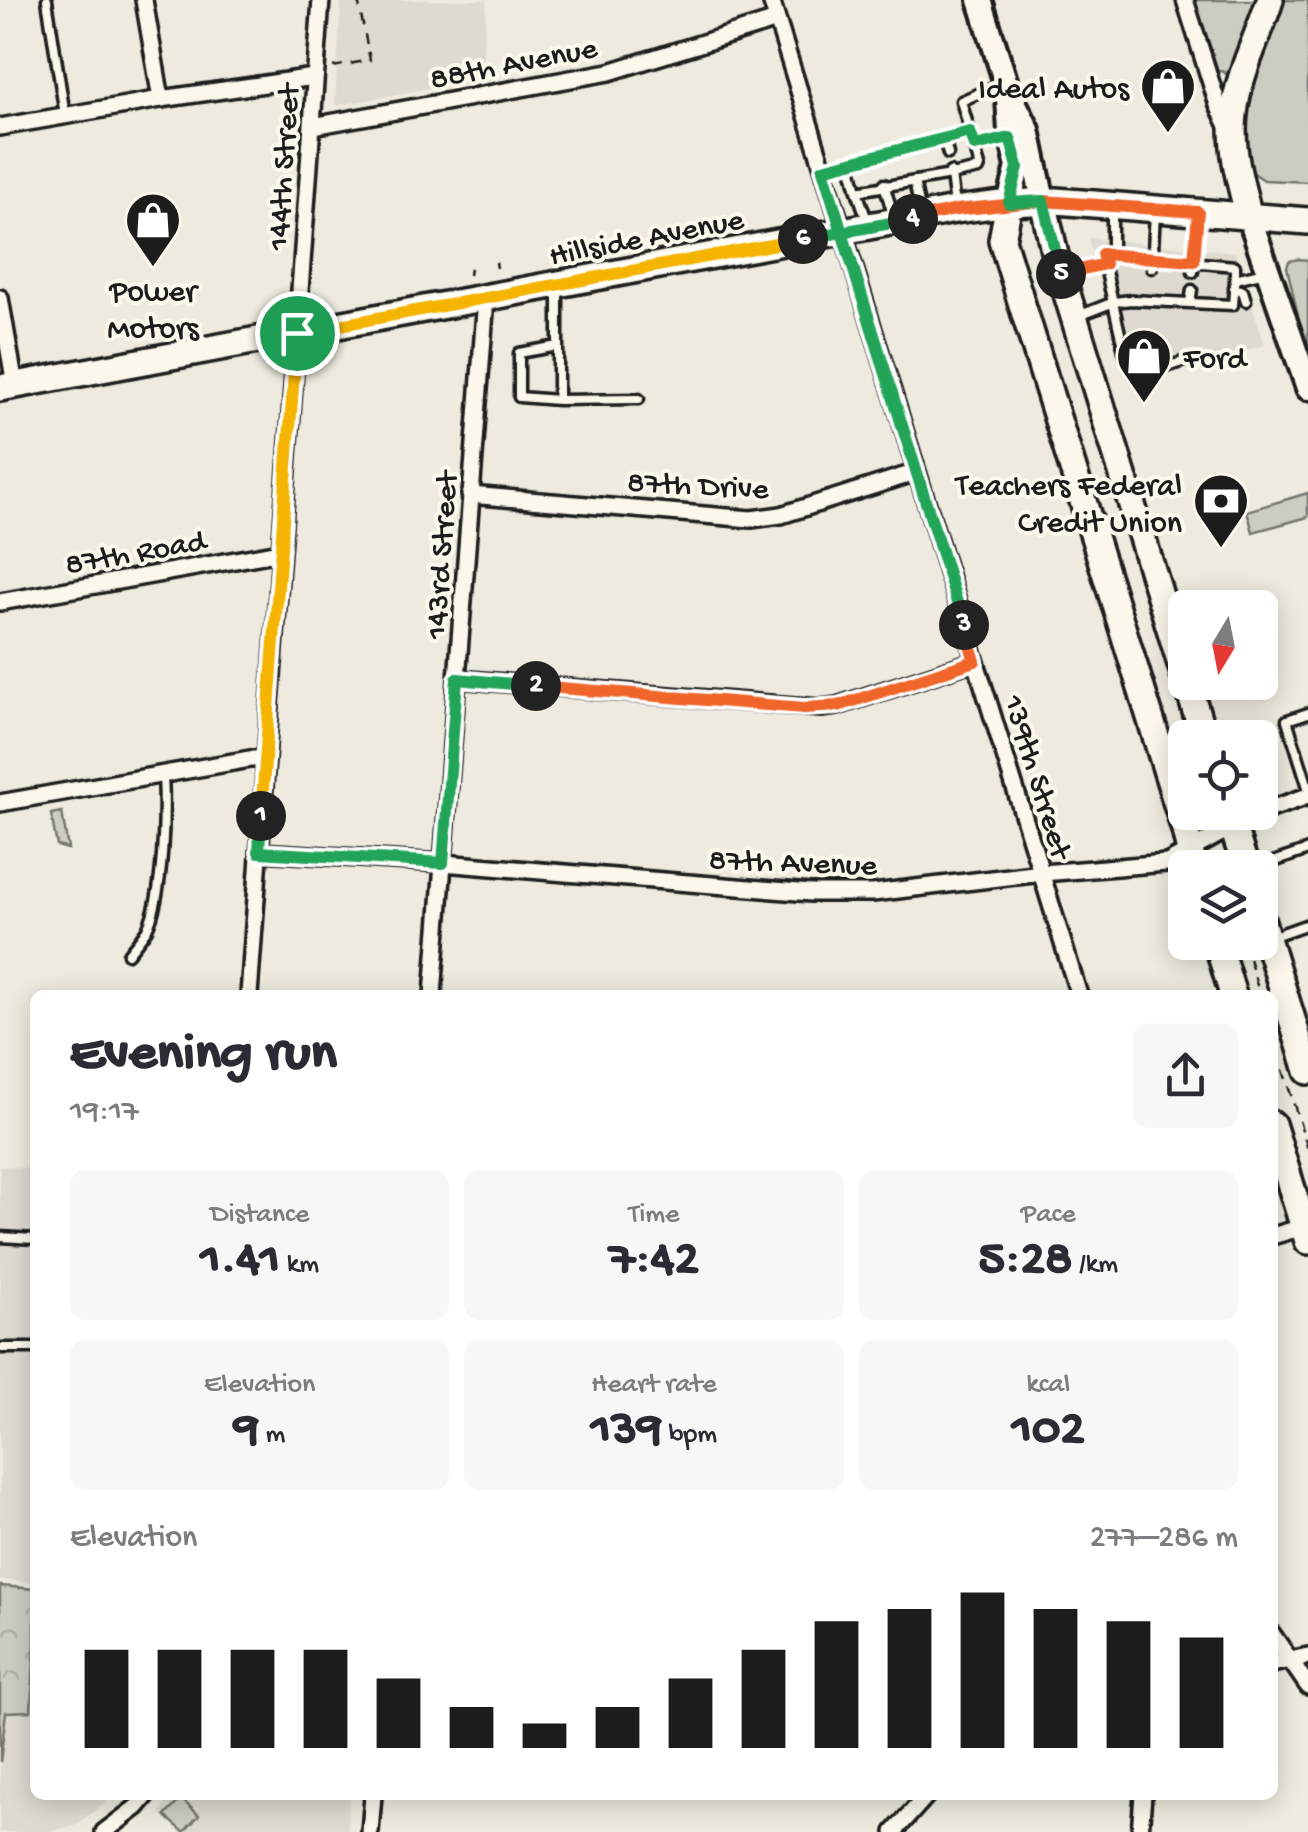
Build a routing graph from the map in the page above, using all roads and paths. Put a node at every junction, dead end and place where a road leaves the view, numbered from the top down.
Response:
1 (46, 0) edge
2 (144, 0) edge
3 (321, 0) edge
4 (358, 0) edge
5 (770, 0) edge
6 (980, 0) edge
7 (1185, 0) edge
8 (1270, 0) edge
9 (776, 20) junction
10 (332, 67) dead end
11 (314, 77) junction
12 (1006, 86) junction
13 (161, 99) junction
14 (65, 116) junction
15 (0, 126) edge
16 (313, 126) junction
17 (970, 132) junction
18 (1233, 136) junction
19 (1010, 138) junction
20 (944, 139) junction
21 (930, 142) junction
22 (914, 146) junction
23 (975, 146) junction
24 (895, 152) junction
25 (948, 154) dead end
26 (876, 156) junction
27 (933, 157) dead end
28 (918, 160) dead end
29 (850, 163) junction
30 (898, 164) dead end
31 (880, 167) dead end
32 (823, 169) junction
33 (950, 174) junction
34 (919, 180) junction
35 (884, 186) junction
36 (858, 192) junction
37 (1043, 201) junction
38 (1009, 203) junction
39 (1112, 205) junction
40 (1156, 208) junction
41 (956, 210) junction
42 (1198, 212) junction
43 (1249, 216) junction
44 (922, 217) junction
45 (1308, 222) edge
46 (882, 225) junction
47 (842, 232) junction
48 (1112, 254) junction
49 (1134, 256) junction
50 (1153, 257) junction
51 (1172, 259) junction
52 (1194, 261) junction
53 (496, 262) dead end
54 (1105, 264) junction
55 (1134, 266) dead end
56 (470, 268) dead end
57 (497, 268) dead end
58 (1152, 268) dead end
59 (1172, 270) dead end
60 (1193, 272) dead end
61 (1268, 272) junction
62 (469, 275) dead end
63 (1061, 275) junction
64 (1234, 284) junction
65 (558, 285) junction
66 (1132, 285) dead end
67 (1151, 287) dead end
68 (1171, 288) dead end
69 (1192, 290) dead end
70 (1210, 292) dead end
71 (0, 298) edge
72 (486, 298) junction
73 (1131, 300) junction
74 (1150, 300) junction
75 (1246, 301) dead end
76 (1114, 302) junction
77 (1170, 302) junction
78 (1190, 303) junction
79 (1209, 304) junction
80 (1074, 318) junction
81 (297, 333) junction
82 (558, 346) junction
83 (1188, 360) dead end
84 (7, 387) edge
85 (1308, 388) edge
86 (639, 399) dead end
87 (558, 400) junction
88 (917, 472) junction
89 (470, 495) junction
90 (280, 552) junction
91 (0, 602) edge
92 (1168, 622) edge
93 (975, 661) junction
94 (457, 679) junction
95 (1308, 713) edge
96 (266, 758) junction
97 (163, 774) junction
98 (1308, 787) edge
99 (1308, 796) edge
100 (0, 803) edge
101 (1278, 806) edge
102 (1222, 830) edge
103 (1197, 850) edge
104 (1206, 850) edge
105 (1308, 850) edge
106 (259, 852) junction
107 (1278, 860) edge
108 (443, 863) junction
109 (1168, 863) edge
110 (1042, 873) junction
111 (1308, 924) edge
112 (1278, 929) edge
113 (128, 954) dead end
114 (1222, 960) edge
115 (1258, 960) edge
116 (1267, 960) edge
117 (248, 990) edge
118 (432, 990) edge
119 (1077, 990) edge
120 (1231, 990) edge
121 (1260, 990) edge
122 (1278, 1054) edge
123 (1308, 1071) edge
124 (1278, 1143) edge
125 (1308, 1149) edge
126 (1306, 1234) edge
127 (1278, 1236) edge
128 (0, 1238) edge
129 (30, 1239) edge
130 (0, 1348) edge
131 (30, 1348) edge
132 (1278, 1643) edge
133 (1308, 1656) edge
134 (1291, 1662) junction
135 (1278, 1663) edge
136 (1308, 1686) edge
137 (142, 1800) edge
138 (373, 1800) edge
139 (923, 1800) edge
140 (1142, 1800) edge
141 (104, 1832) edge
142 (370, 1832) edge
143 (894, 1832) edge
144 (1140, 1832) edge

1 - 14 lane
2 - 13 street
3 - 11 street, 144th Street
4 - 10 path
5 - 9 street, 139th Street
6 - 12 main road
7 - 18 street
8 - 18 main road
9 - 16 street, 88th Avenue
9 - 32 street, 139th Street
11 - 13 street
11 - 16 street, 144th Street
12 - 17 lane
12 - 19 main road
12 - 37 main road
13 - 14 street
14 - 15 street
16 - 81 street, 144th Street
17 - 20 lane
17 - 23 lane
18 - 43 main road
19 - 23 lane
19 - 38 main road
20 - 21 lane
20 - 25 lane
21 - 22 lane
21 - 27 lane
22 - 24 lane
22 - 28 lane
23 - 33 lane
24 - 26 lane
24 - 30 lane
26 - 29 lane
26 - 31 lane
29 - 32 lane
29 - 36 lane
32 - 47 street, 139th Street
33 - 34 lane
33 - 41 lane
34 - 35 lane
34 - 44 lane
35 - 36 lane
35 - 46 lane
36 - 46 lane
37 - 38 main road, Hillside Avenue
37 - 39 main road, Hillside Avenue
37 - 63 main road
38 - 41 main road, Hillside Avenue
38 - 103 main road
39 - 40 main road, Hillside Avenue
39 - 48 lane
40 - 42 main road, Hillside Avenue
40 - 50 lane
41 - 44 main road, Hillside Avenue
42 - 43 main road, Hillside Avenue
42 - 52 lane
43 - 45 main road, Hillside Avenue
43 - 61 main road
44 - 46 main road, Hillside Avenue
46 - 47 main road, Hillside Avenue
47 - 65 main road, Hillside Avenue
47 - 88 street, 139th Street
48 - 49 lane
48 - 54 lane
49 - 50 lane
49 - 55 lane
50 - 51 lane
50 - 58 lane
51 - 52 lane
51 - 59 lane
52 - 60 lane
52 - 64 lane
53 - 57 path
54 - 63 lane
54 - 76 lane
56 - 62 path
61 - 64 lane
61 - 85 main road
63 - 80 main road
64 - 75 lane
64 - 79 lane
65 - 72 main road, Hillside Avenue
65 - 82 lane
66 - 73 lane
67 - 74 lane
68 - 77 lane
69 - 78 lane
70 - 79 lane
71 - 84 street
72 - 81 main road, Hillside Avenue
72 - 89 street, 143rd Street
73 - 74 lane
73 - 76 lane
74 - 77 lane
76 - 80 lane
76 - 83 lane
77 - 78 lane
78 - 79 lane
80 - 92 main road
81 - 84 main road, Hillside Avenue
81 - 90 street, 144th Street
82 - 87 lane
82 - 87 lane
86 - 87 lane
88 - 89 street, 87th Drive
88 - 93 street, 139th Street
89 - 94 street, 143rd Street
90 - 91 street, 87th Road
90 - 96 street, 144th Street
93 - 94 street
93 - 110 street, 139th Street
94 - 108 street, 143rd Street
95 - 98 lane
96 - 97 street
96 - 106 street, 144th Street
97 - 100 street
97 - 113 lane
99 - 101 street, 87th Avenue
102 - 104 street, 87th Avenue
105 - 107 lane
106 - 108 street, 87th Avenue
106 - 117 street, 144th Street
108 - 110 street, 87th Avenue
108 - 118 street, 143rd Street
109 - 110 street, 87th Avenue
110 - 119 street, 139th Street
111 - 112 lane
114 - 120 main road
115 - 121 path
116 - 123 main road
122 - 125 path
124 - 126 main road
126 - 127 street
128 - 129 lane
130 - 131 lane
132 - 134 street
133 - 134 street
134 - 135 street
134 - 136 street
137 - 141 street
138 - 142 street
139 - 143 street
140 - 144 street

